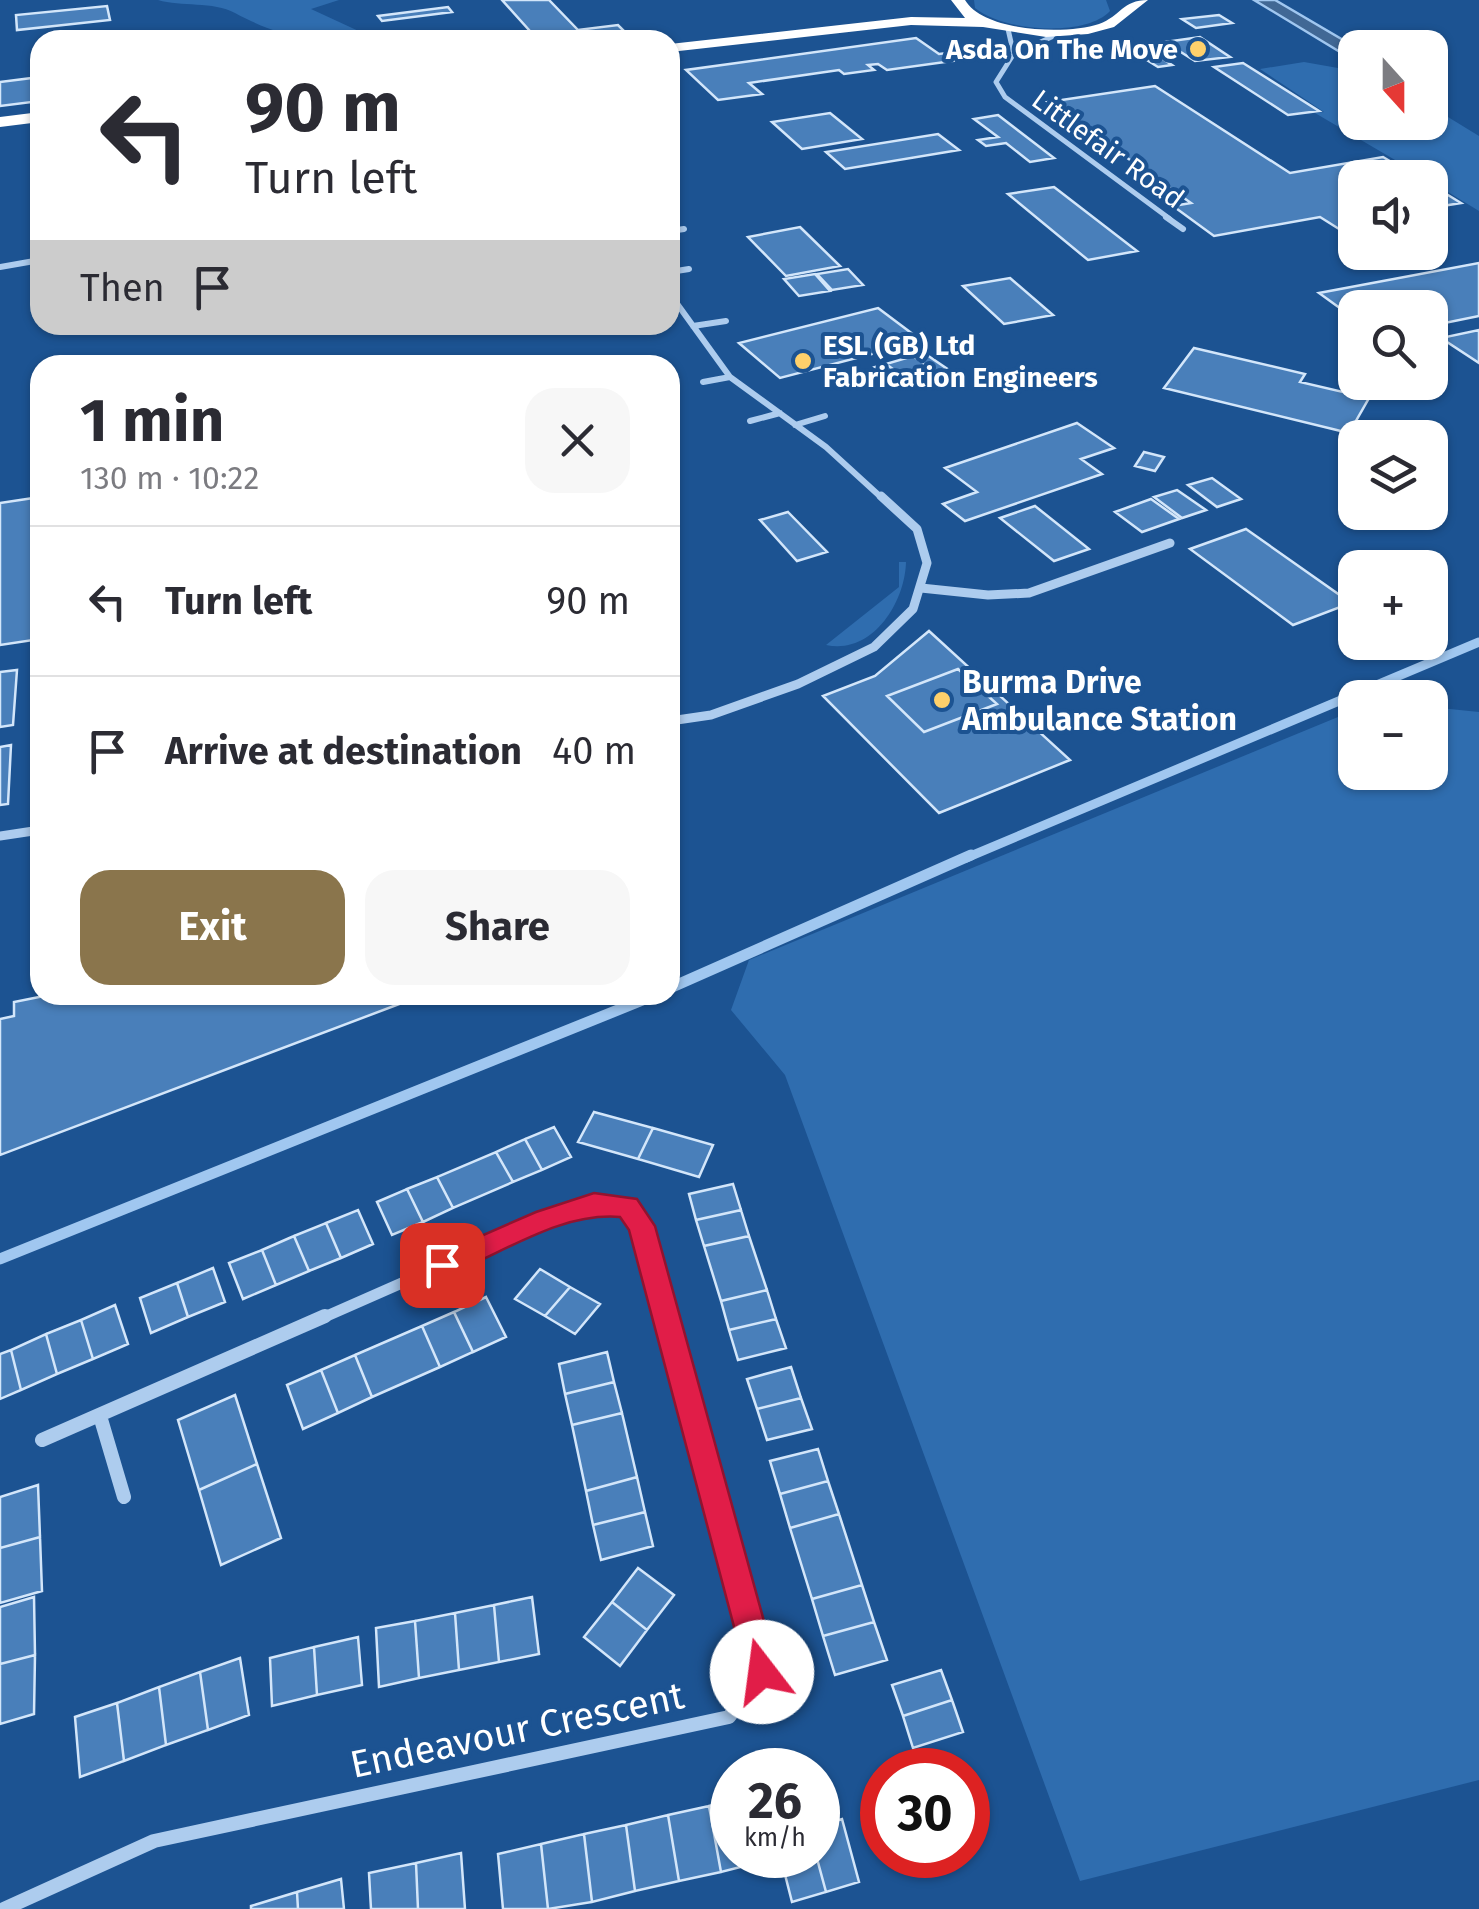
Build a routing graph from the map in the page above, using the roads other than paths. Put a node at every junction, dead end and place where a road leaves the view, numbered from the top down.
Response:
1 (955, 0) edge
2 (1140, 0) edge
3 (1125, 5) edge
4 (983, 23) junction
5 (1008, 29) junction
6 (1060, 32) junction
7 (680, 44) edge
8 (680, 44) edge
9 (1013, 52) junction
10 (30, 118) edge
11 (0, 122) edge
12 (30, 126) edge
13 (0, 130) edge
14 (1183, 228) dead end
15 (684, 229) dead end
16 (680, 230) edge
17 (30, 262) edge
18 (0, 266) edge
19 (689, 269) dead end
20 (680, 270) edge
21 (680, 308) edge
22 (726, 322) dead end
23 (693, 326) junction
24 (730, 377) junction
25 (704, 382) dead end
26 (780, 413) junction
27 (826, 416) dead end
28 (750, 421) dead end
29 (795, 424) junction
30 (1170, 543) dead end
31 (921, 588) junction
32 (680, 720) edge
33 (30, 832) edge
34 (0, 836) edge
35 (100, 1416) junction
36 (42, 1440) dead end
37 (124, 1497) dead end
38 (4, 1909) edge

1 - 4 highway
1 - 8 highway
2 - 3 highway
3 - 6 highway
4 - 5 highway
4 - 7 highway
5 - 6 highway
5 - 9 street, Littlefair Road
6 - 9 street, Littlefair Road
9 - 14 street, Littlefair Road
10 - 11 highway
12 - 13 highway
15 - 16 street
17 - 18 street
19 - 20 street
21 - 23 street
22 - 23 street
23 - 24 street
24 - 25 street
24 - 26 street
26 - 28 street
26 - 29 street
27 - 29 street
29 - 31 street
30 - 31 street
31 - 32 street
33 - 34 street
35 - 36 street, Endeavour Crescent
35 - 37 street
35 - 38 street, Endeavour Crescent

